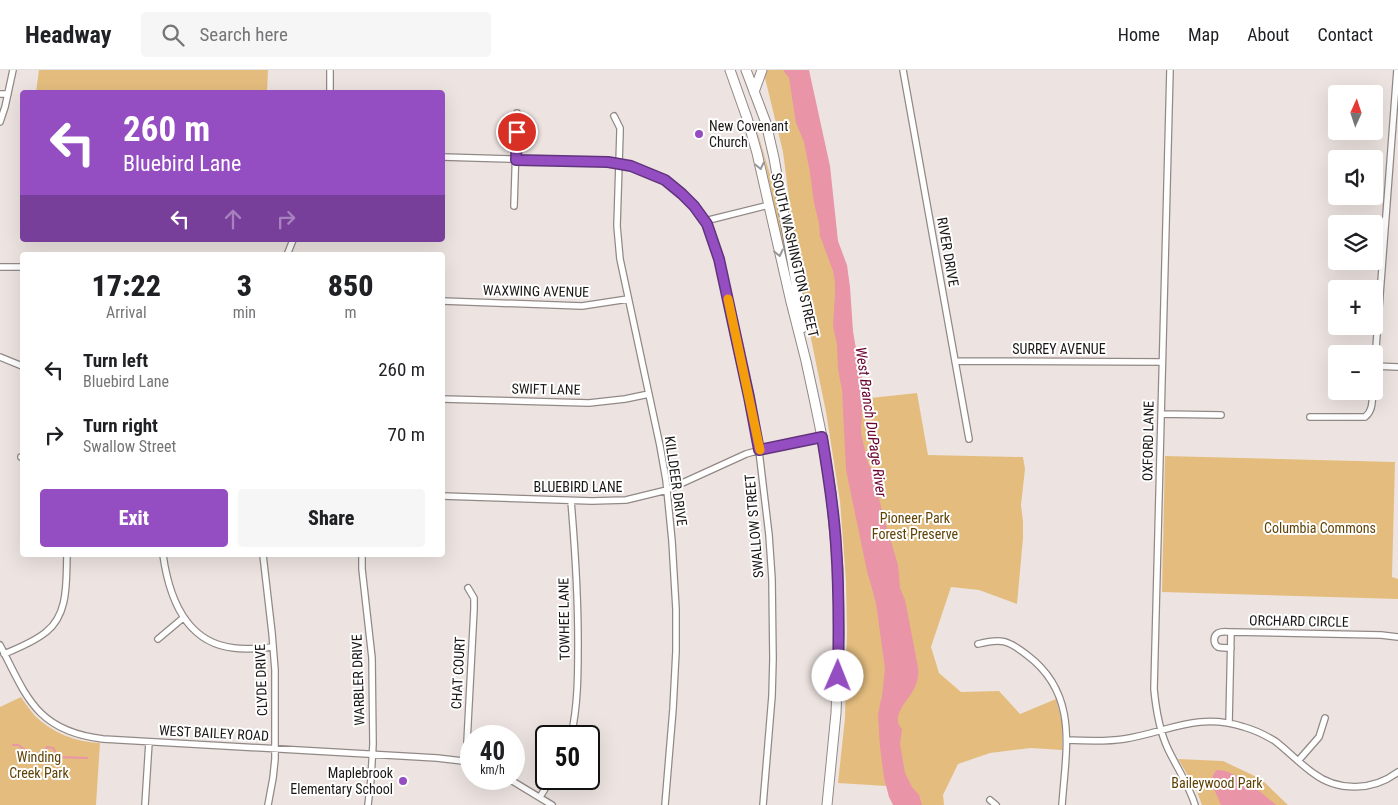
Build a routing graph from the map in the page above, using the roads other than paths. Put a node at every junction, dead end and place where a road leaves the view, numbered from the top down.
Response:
1 (13, 70) edge
2 (330, 70) edge
3 (730, 70) edge
4 (746, 70) edge
5 (762, 70) edge
6 (903, 70) edge
7 (1170, 70) edge
8 (1397, 70) edge
9 (330, 90) edge
10 (754, 92) junction
11 (0, 94) edge
12 (8, 94) junction
13 (517, 113) dead end
14 (614, 116) dead end
15 (0, 122) edge
16 (445, 157) edge
17 (516, 160) junction
18 (619, 164) junction
19 (769, 205) junction
20 (514, 206) dead end
21 (705, 221) junction
22 (0, 267) edge
23 (20, 267) edge
24 (628, 299) junction
25 (445, 301) edge
26 (1376, 345) edge
27 (0, 357) edge
28 (806, 360) junction
29 (955, 361) junction
30 (1162, 362) junction
31 (20, 365) edge
32 (1383, 366) edge
33 (1398, 367) edge
34 (649, 394) junction
35 (445, 399) edge
36 (1372, 400) edge
37 (1161, 414) junction
38 (1221, 415) dead end
39 (1310, 416) dead end
40 (822, 437) junction
41 (969, 439) dead end
42 (759, 450) junction
43 (667, 490) junction
44 (445, 496) edge
45 (571, 501) junction
46 (67, 557) edge
47 (163, 557) edge
48 (263, 557) edge
49 (362, 557) edge
50 (468, 588) dead end
51 (183, 618) junction
52 (1231, 632) junction
53 (1398, 637) edge
54 (158, 639) dead end
55 (978, 644) dead end
56 (0, 645) edge
57 (273, 647) junction
58 (1231, 648) junction
59 (4, 654) junction
60 (1325, 718) dead end
61 (1230, 723) junction
62 (470, 725) edge
63 (572, 725) edge
64 (1161, 730) junction
65 (1067, 740) junction
66 (149, 742) junction
67 (275, 749) junction
68 (372, 754) junction
69 (460, 761) edge
70 (1298, 761) junction
71 (1398, 772) edge
72 (525, 789) edge
73 (545, 790) edge
74 (540, 798) junction
75 (990, 800) dead end
76 (145, 805) edge
77 (268, 805) edge
78 (368, 805) edge
79 (552, 805) edge
80 (665, 805) edge
81 (763, 805) edge
82 (827, 805) edge
83 (996, 805) edge
84 (1062, 805) edge
85 (1195, 805) edge

1 - 12 street
2 - 9 street
3 -> 19 main road, SOUTH WASHINGTON STREET
4 - 10 main road, SOUTH WASHINGTON STREET
5 - 10 main road
6 - 29 street, RIVER DRIVE
7 - 30 street, OXFORD LANE
8 - 26 street
10 - 28 main road, SOUTH WASHINGTON STREET
11 - 12 street
12 - 15 street
13 - 17 street
14 - 18 street, KILLDEER DRIVE
16 - 17 street, SWALLOW STREET
17 - 18 street, SWALLOW STREET
17 - 20 street
18 - 21 street, SWALLOW STREET
18 - 24 street, KILLDEER DRIVE
19 - 21 street
19 -> 28 main road, SOUTH WASHINGTON STREET
21 - 42 street, SWALLOW STREET
22 - 23 street
24 - 25 street, WAXWING AVENUE
24 - 34 street, KILLDEER DRIVE
27 - 31 street
28 - 40 main road, SOUTH WASHINGTON STREET
29 - 30 street, SURREY AVENUE
29 - 41 street, RIVER DRIVE
30 - 37 street, OXFORD LANE
32 - 33 street
34 - 35 street, SWIFT LANE
34 - 43 street, KILLDEER DRIVE
36 - 39 street
37 - 38 street
37 - 64 street, OXFORD LANE
40 - 42 street, BLUEBIRD LANE
40 - 82 main road, SOUTH WASHINGTON STREET
42 - 43 street, BLUEBIRD LANE
42 - 81 street, SWALLOW STREET
43 - 45 street, BLUEBIRD LANE
43 - 80 street, KILLDEER DRIVE
44 - 45 street, BLUEBIRD LANE
45 - 63 street, TOWHEE LANE
46 - 59 street
47 - 51 street
48 - 57 street, CLYDE DRIVE
49 - 68 street, WARBLER DRIVE
50 - 62 street, CHAT COURT
51 - 54 street
51 - 57 street
52 - 53 street, ORCHARD CIRCLE
52 - 58 street, ORCHARD CIRCLE
52 - 58 street
55 - 65 street
56 - 59 street, WEST BAILEY ROAD
57 - 67 street, CLYDE DRIVE
58 - 61 street, ORCHARD CIRCLE
59 - 66 street, WEST BAILEY ROAD
60 - 70 street
61 - 64 street
61 - 70 street
64 - 65 street
64 - 85 street, OXFORD LANE
65 - 84 street
66 - 67 street, WEST BAILEY ROAD
66 - 76 street
67 - 68 street, WEST BAILEY ROAD
67 - 77 street, CLYDE DRIVE
68 - 69 street, WEST BAILEY ROAD
68 - 78 street, WARBLER DRIVE
70 - 71 street
72 - 74 street
73 - 74 street
74 - 79 street
75 - 83 street

